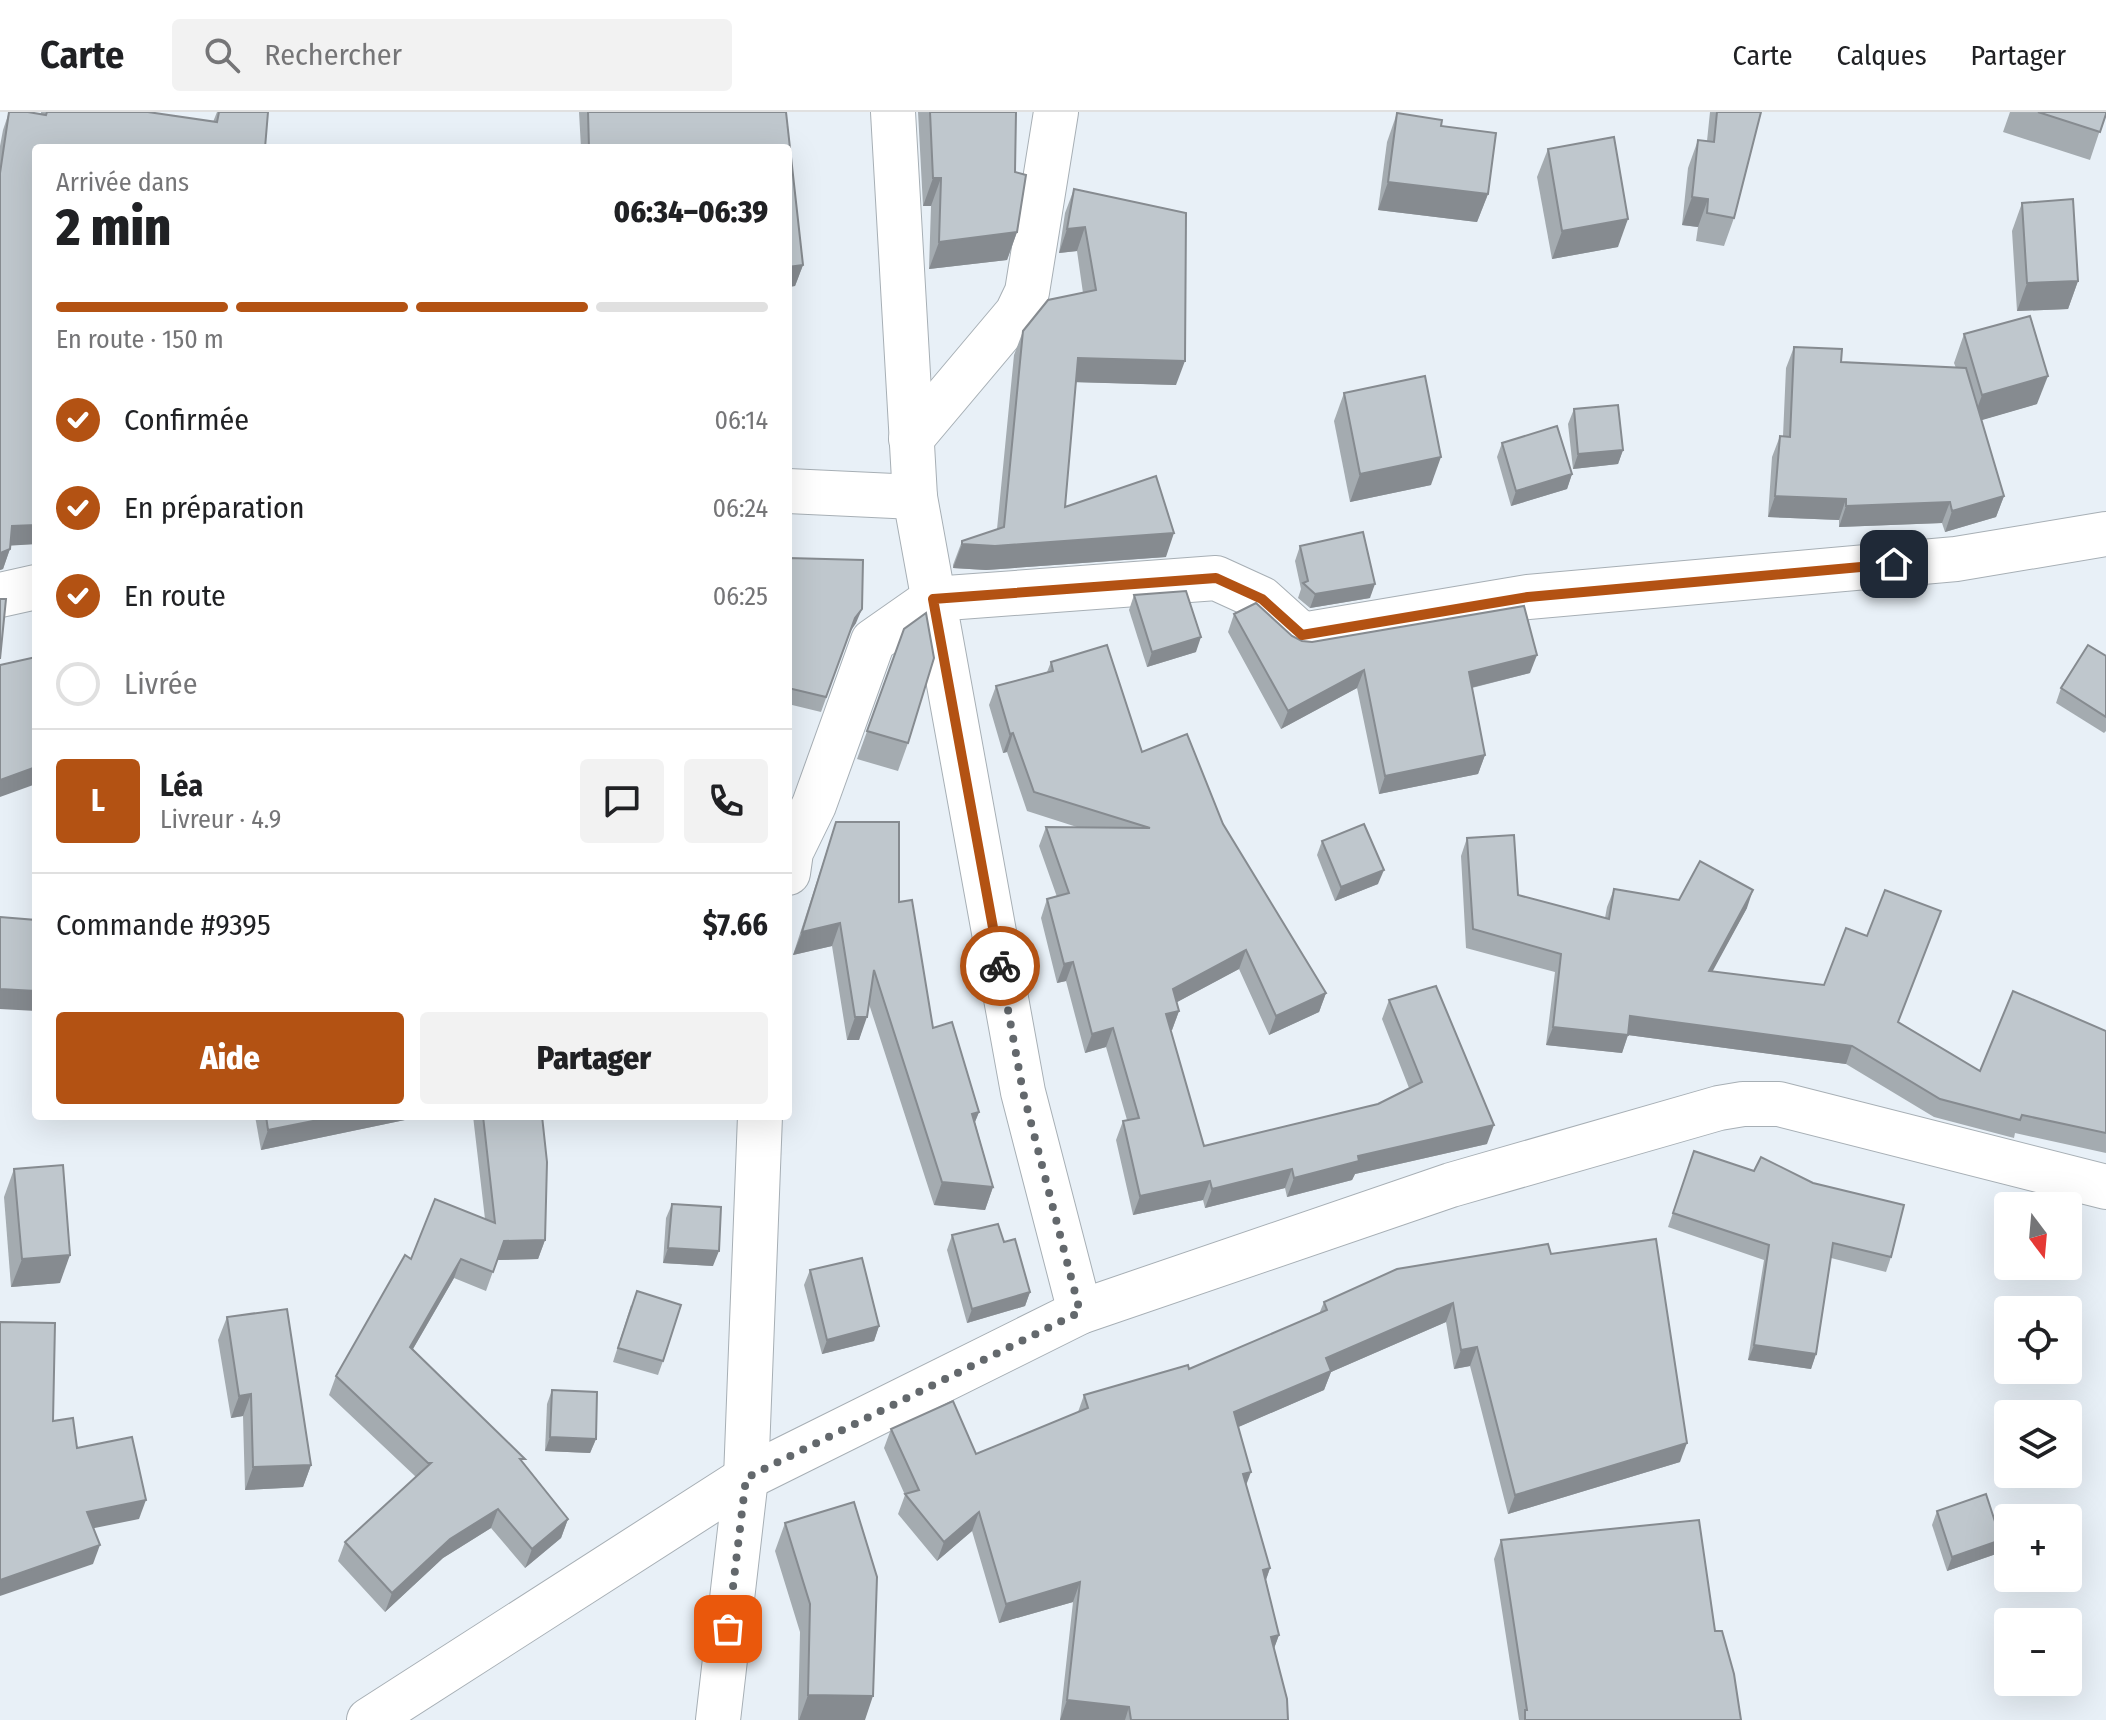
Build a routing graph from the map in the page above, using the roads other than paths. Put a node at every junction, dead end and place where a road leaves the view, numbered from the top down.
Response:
1 (893, 112) edge
2 (1056, 112) edge
3 (911, 439) junction
4 (792, 491) edge
5 (915, 497) junction
6 (2106, 534) edge
7 (32, 588) edge
8 (0, 595) edge
9 (933, 599) junction
10 (792, 850) edge
11 (760, 1120) edge
12 (2106, 1187) edge
13 (1080, 1312) junction
14 (746, 1478) junction
15 (369, 1720) edge
16 (718, 1720) edge

1 - 3 street
2 - 3 street
3 - 5 street
4 - 5 street
5 - 9 street
6 - 9 street
7 - 8 street
9 - 10 street
9 - 13 street
11 - 14 street
12 - 13 street
13 - 14 street
14 - 15 street
14 - 16 street

